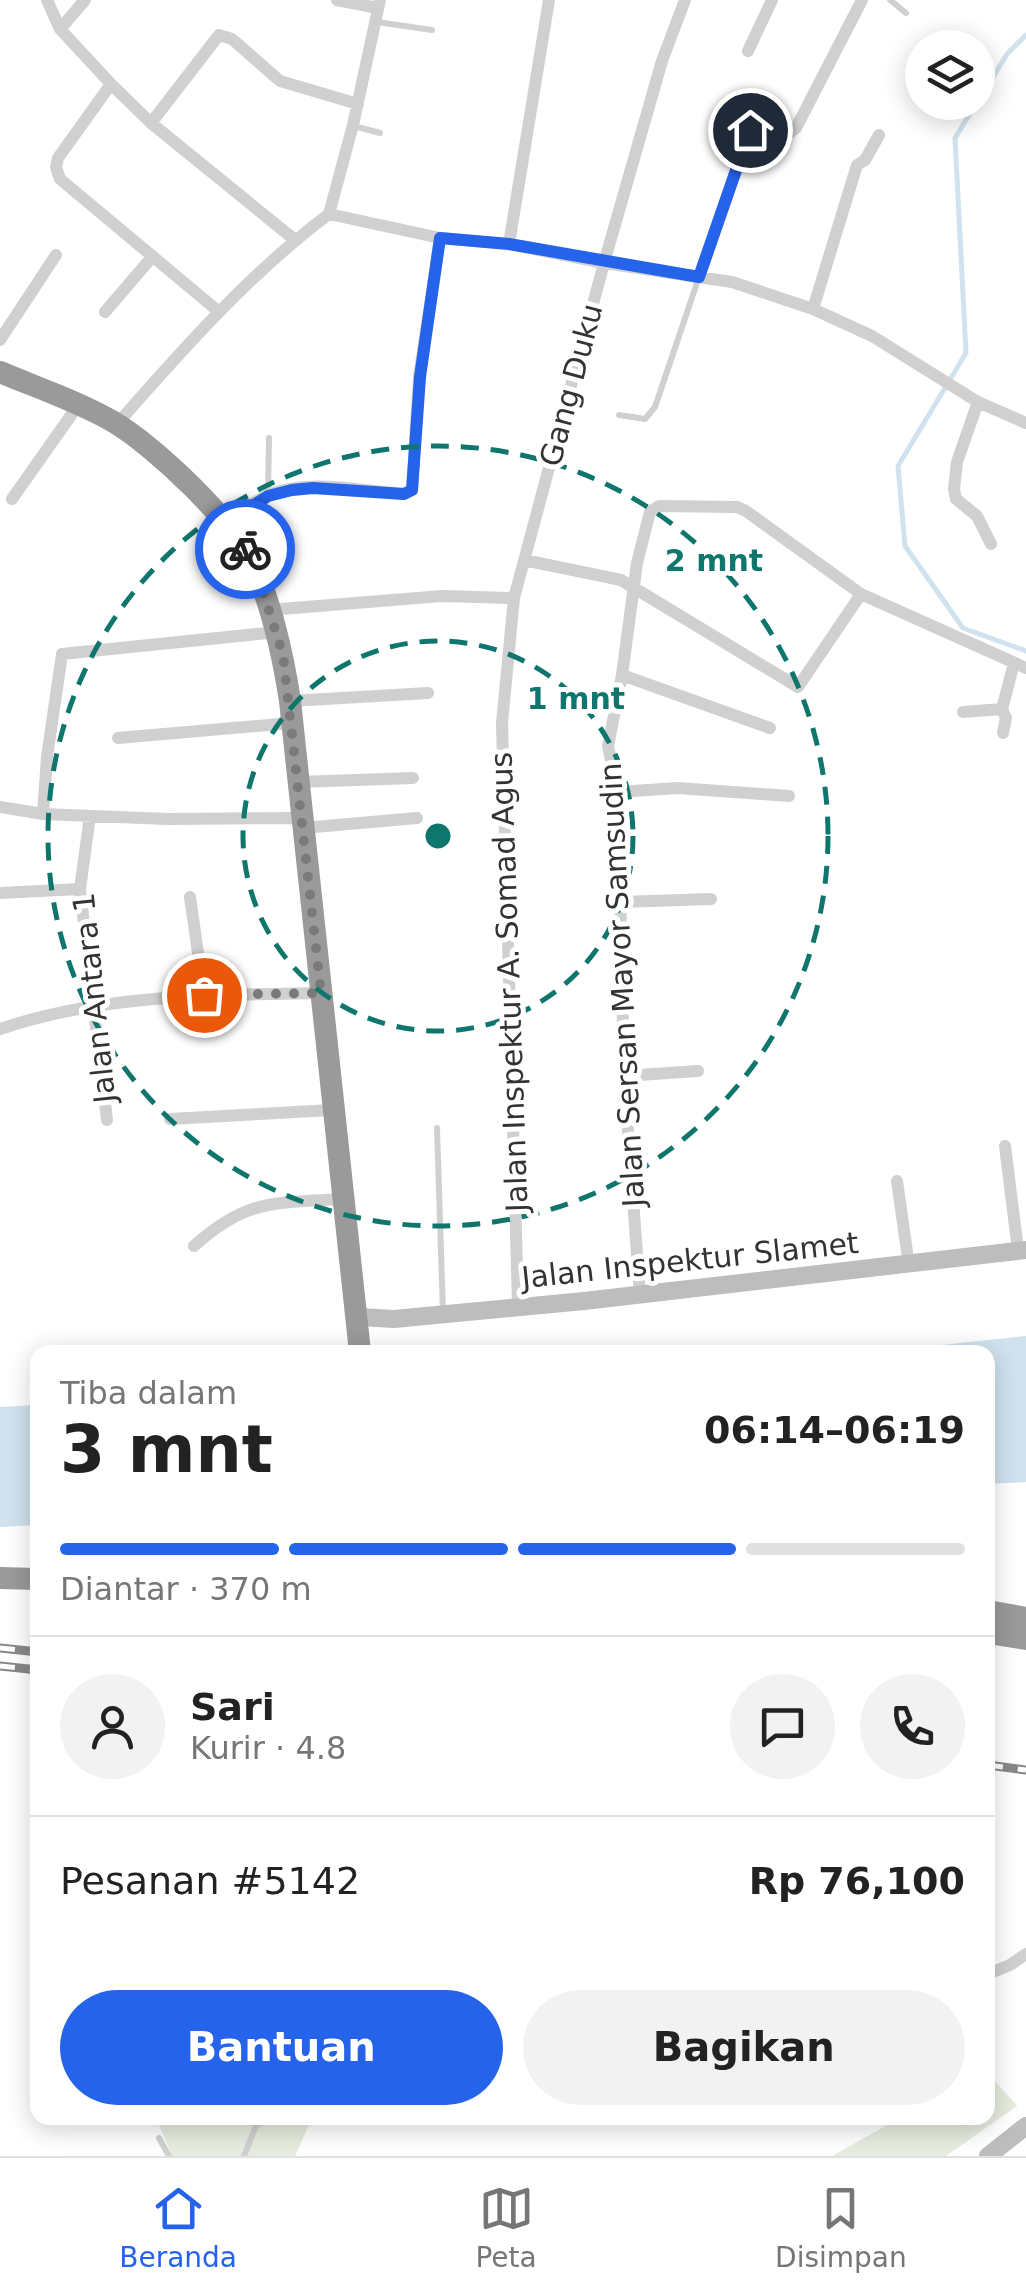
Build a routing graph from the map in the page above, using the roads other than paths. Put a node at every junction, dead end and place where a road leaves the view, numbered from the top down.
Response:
1 (47, 0) edge
2 (85, 0) edge
3 (337, 0) edge
4 (685, 0) edge
5 (772, 0) edge
6 (862, 0) edge
7 (890, 0) edge
8 (549, 2) edge
9 (378, 10) edge
10 (906, 13) dead end
11 (60, 28) junction
12 (432, 30) dead end
13 (748, 51) dead end
14 (111, 84) junction
15 (358, 104) junction
16 (152, 123) junction
17 (353, 126) junction
18 (380, 133) dead end
19 (879, 135) dead end
20 (329, 214) junction
21 (440, 238) junction
22 (295, 240) junction
23 (509, 244) junction
24 (56, 254) dead end
25 (152, 256) junction
26 (604, 263) junction
27 (699, 277) junction
28 (813, 309) junction
29 (218, 311) junction
30 (106, 312) dead end
31 (0, 340) edge
32 (0, 372) edge
33 (978, 402) junction
34 (80, 404) junction
35 (619, 415) dead end
36 (1026, 423) edge
37 (116, 424) junction
38 (269, 438) dead end
39 (268, 496) junction
40 (12, 499) dead end
41 (228, 522) junction
42 (990, 544) dead end
43 (524, 560) junction
44 (633, 587) junction
45 (862, 594) junction
46 (514, 598) junction
47 (273, 621) junction
48 (1020, 665) edge
49 (622, 675) junction
50 (428, 694) dead end
51 (1002, 709) junction
52 (290, 712) junction
53 (963, 712) dead end
54 (770, 728) dead end
55 (1003, 734) dead end
56 (118, 738) dead end
57 (413, 778) dead end
58 (299, 782) junction
59 (618, 792) junction
60 (789, 796) dead end
61 (0, 807) edge
62 (43, 814) junction
63 (90, 816) junction
64 (417, 818) dead end
65 (302, 823) junction
66 (80, 889) junction
67 (0, 893) edge
68 (190, 897) dead end
69 (711, 898) dead end
70 (620, 902) junction
71 (321, 993) junction
72 (204, 995) junction
73 (91, 1006) junction
74 (0, 1030) edge
75 (698, 1071) dead end
76 (624, 1076) junction
77 (332, 1110) junction
78 (170, 1119) dead end
79 (106, 1120) dead end
80 (437, 1128) dead end
81 (1006, 1146) dead end
82 (897, 1181) dead end
83 (344, 1200) junction
84 (194, 1246) dead end
85 (1022, 1250) edge
86 (909, 1266) junction
87 (640, 1294) junction
88 (518, 1306) junction
89 (443, 1314) junction
90 (359, 1317) junction
91 (360, 1345) edge
92 (0, 1578) edge
93 (30, 1579) edge
94 (995, 1612) edge
95 (1026, 1618) edge
96 (995, 1634) edge
97 (1026, 1640) edge
98 (1026, 1954) edge
99 (995, 1971) edge
100 (256, 2125) edge
101 (1026, 2126) edge
102 (159, 2138) dead end
103 (169, 2156) edge
104 (244, 2156) edge
105 (988, 2156) edge

1 - 11 street
2 - 11 street
3 - 9 street
4 - 26 street, Gang Duku
5 - 13 street
6 - 27 street
7 - 10 lane
8 - 23 street
9 - 12 lane
9 - 15 street
11 - 14 street
14 - 16 street
14 - 25 street
15 - 16 street
15 - 17 street
16 - 22 street
17 - 18 lane
17 - 20 street
19 - 28 street
20 - 21 street
20 - 22 street
21 - 23 street
21 - 39 street
22 - 29 street
23 - 26 street
24 - 31 street
25 - 29 street
25 - 30 street
26 - 27 street
26 - 43 street, Gang Duku
27 - 28 street
27 - 35 lane
28 - 33 street
29 - 37 street
32 - 34 highway
33 - 36 street
33 - 42 street
34 - 37 highway
34 - 40 street
37 - 41 highway
38 - 39 lane
39 - 41 street
41 - 47 highway
43 - 44 street
43 - 46 street, Gang Duku
44 - 45 street
44 - 45 street, Jalan Sersan Mayor Samsudin
44 - 49 street, Jalan Sersan Mayor Samsudin
45 - 48 street
46 - 47 street
46 - 88 street, Jalan Inspektur A. Somad Agus
47 - 52 highway
47 - 62 street
48 - 51 street
49 - 54 street
49 - 59 street, Jalan Sersan Mayor Samsudin
50 - 52 street
51 - 53 street
51 - 55 street
52 - 56 street
52 - 58 highway
57 - 58 street
58 - 65 highway
59 - 60 street
59 - 70 street, Jalan Sersan Mayor Samsudin
61 - 62 street
62 - 63 street
63 - 65 street
63 - 66 street, Jalan Antara 1
64 - 65 street
65 - 71 highway
66 - 67 street
66 - 73 street, Jalan Antara 1
68 - 72 street
69 - 70 street
70 - 76 street, Jalan Sersan Mayor Samsudin
71 - 72 street
71 - 77 highway
72 - 73 street
73 - 74 street
73 - 79 street, Jalan Antara 1
75 - 76 street
76 - 87 street, Jalan Sersan Mayor Samsudin
77 - 78 street
77 - 83 highway
80 - 89 lane
81 - 85 street
82 - 86 street
83 - 84 street
83 - 90 highway
85 - 86 street, Jalan Inspektur Slamet
86 - 87 street, Jalan Inspektur Slamet
87 - 88 street, Jalan Inspektur Slamet
88 - 89 street, Jalan Inspektur Slamet
89 - 90 street, Jalan Inspektur Slamet
90 - 91 highway
92 - 93 highway
94 - 95 highway
96 - 97 highway
98 - 99 street
100 - 104 lane
101 - 105 street
102 - 103 lane

